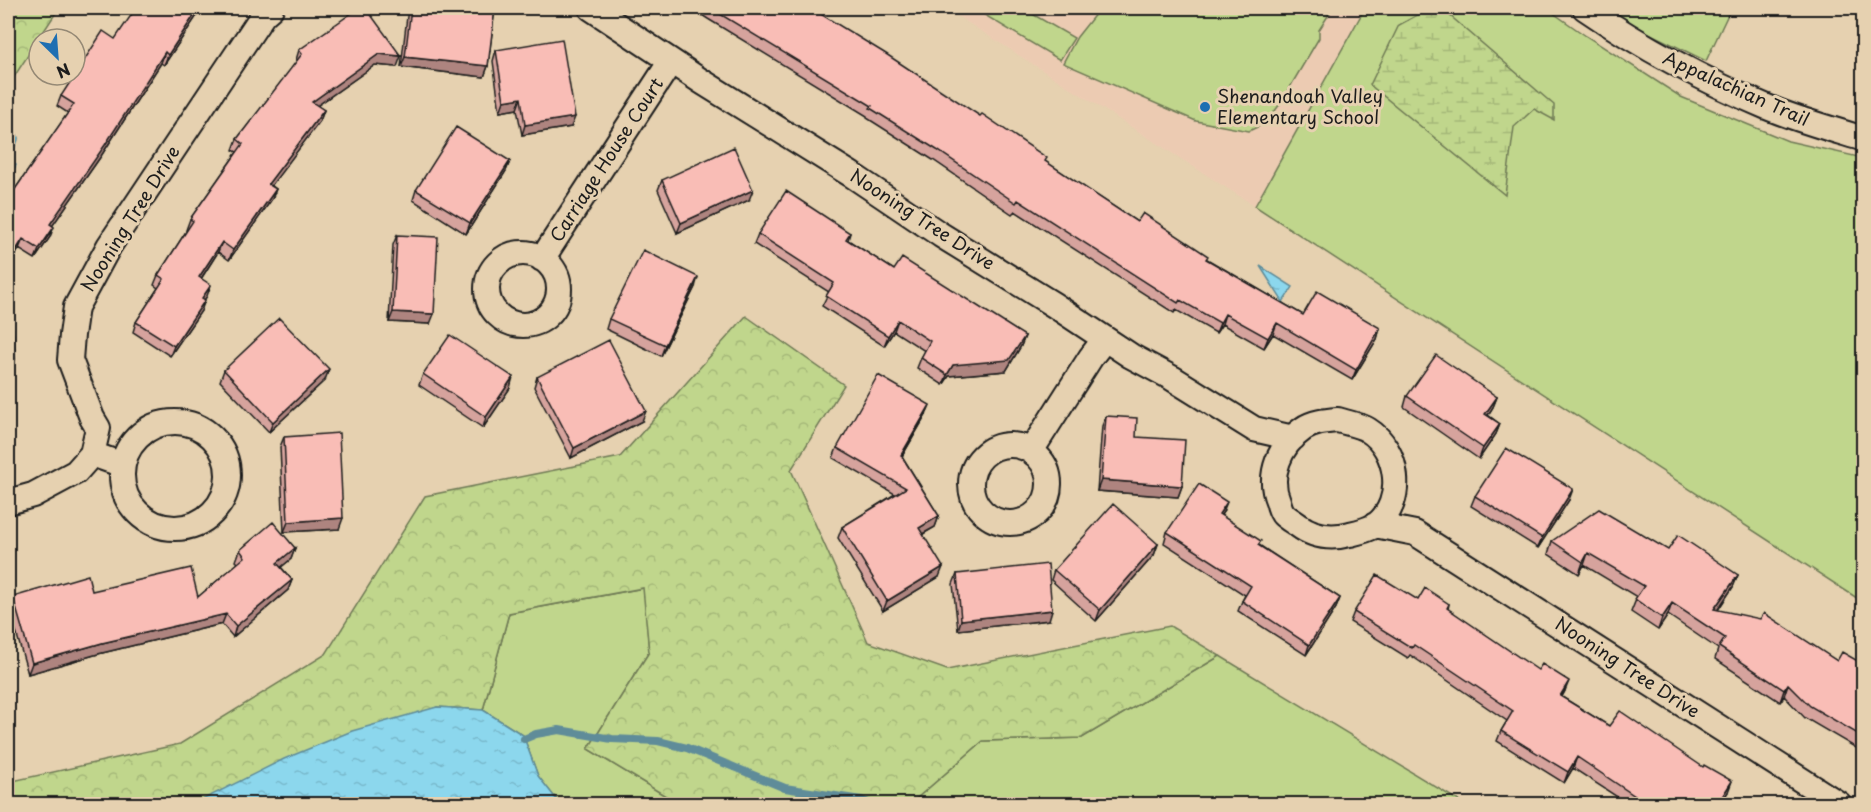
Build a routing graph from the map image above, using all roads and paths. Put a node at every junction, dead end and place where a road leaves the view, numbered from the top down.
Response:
1 (271, 8) edge
2 (591, 8) edge
3 (1585, 8) edge
4 (671, 61) junction
5 (1863, 139) edge
6 (542, 259) dead end
7 (1104, 340) junction
8 (1254, 429) junction
9 (1293, 438) junction
10 (1031, 451) dead end
11 (92, 454) junction
12 (1277, 461) junction
13 (123, 465) junction
14 (1393, 497) junction
15 (8, 502) edge
16 (1375, 525) junction
17 (1415, 532) junction
18 (1839, 804) edge

1 - 11 street, Nooning Tree Drive
2 - 4 street, Nooning Tree Drive
3 - 5 street, Appalachian Trail
4 - 6 street, Carriage House Court
4 - 7 street, Nooning Tree Drive
7 - 8 street, Nooning Tree Drive
7 - 10 street
8 - 9 street
8 - 12 street
9 - 12 street
9 - 14 street
11 - 13 street
11 - 15 street
12 - 16 street
13 - 13 street
14 - 16 street
14 - 17 street
16 - 17 street
17 - 18 street, Nooning Tree Drive

